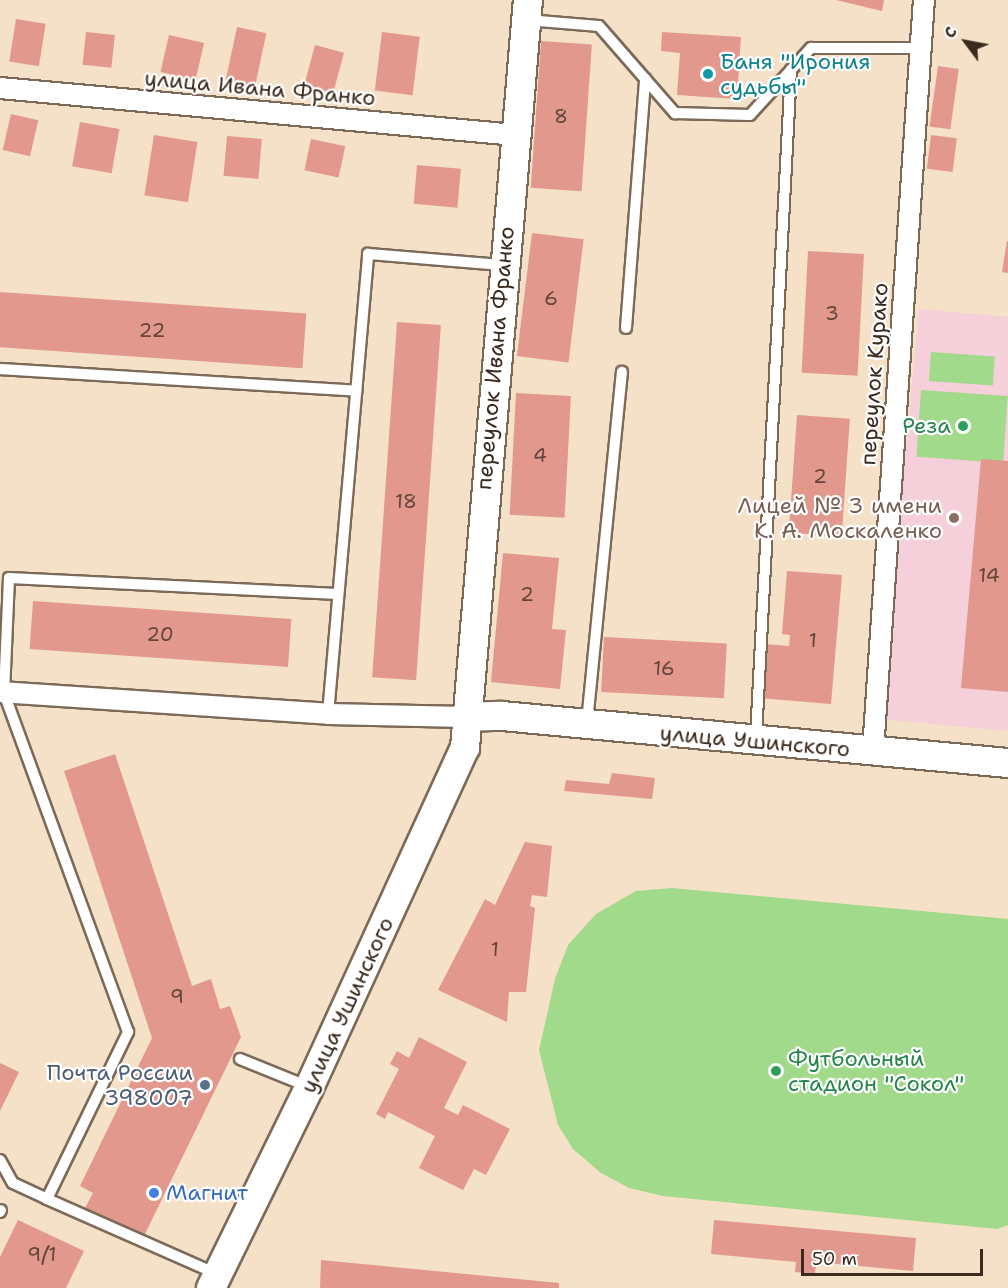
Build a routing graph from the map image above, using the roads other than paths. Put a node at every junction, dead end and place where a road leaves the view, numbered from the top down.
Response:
1 (924, 0) edge
2 (527, 10) edge
3 (921, 48) junction
4 (791, 70) junction
5 (645, 78) junction
6 (0, 88) edge
7 (515, 135) junction
8 (503, 265) junction
9 (626, 328) dead end
10 (0, 369) edge
11 (622, 372) dead end
12 (356, 391) junction
13 (338, 594) junction
14 (2, 692) edge
15 (328, 714) junction
16 (465, 717) junction
17 (586, 726) junction
18 (756, 741) junction
19 (873, 751) junction
20 (1008, 763) edge
21 (240, 1059) dead end
22 (309, 1088) junction
23 (0, 1160) edge
24 (47, 1199) junction
25 (214, 1281) edge

1 - 3 street, переулок Курако
2 - 5 lane
2 - 7 street, переулок Ивана Франко
3 - 4 lane
3 - 19 street, переулок Курако
4 - 5 lane
4 - 18 lane
5 - 9 lane
6 - 7 street, улица Ивана Франко
7 - 8 street, переулок Ивана Франко
8 - 12 lane
8 - 16 street, переулок Ивана Франко
10 - 12 lane
11 - 17 lane
12 - 13 lane
13 - 14 lane
13 - 15 lane
14 - 15 street, улица Ушинского
14 - 24 lane
15 - 16 street, улица Ушинского
16 - 17 street, улица Ушинского
16 - 22 street, улица Ушинского
17 - 18 street, улица Ушинского
18 - 19 street, улица Ушинского
19 - 20 street, улица Ушинского
21 - 22 lane
22 - 25 street, улица Ушинского
23 - 24 lane
24 - 25 lane

